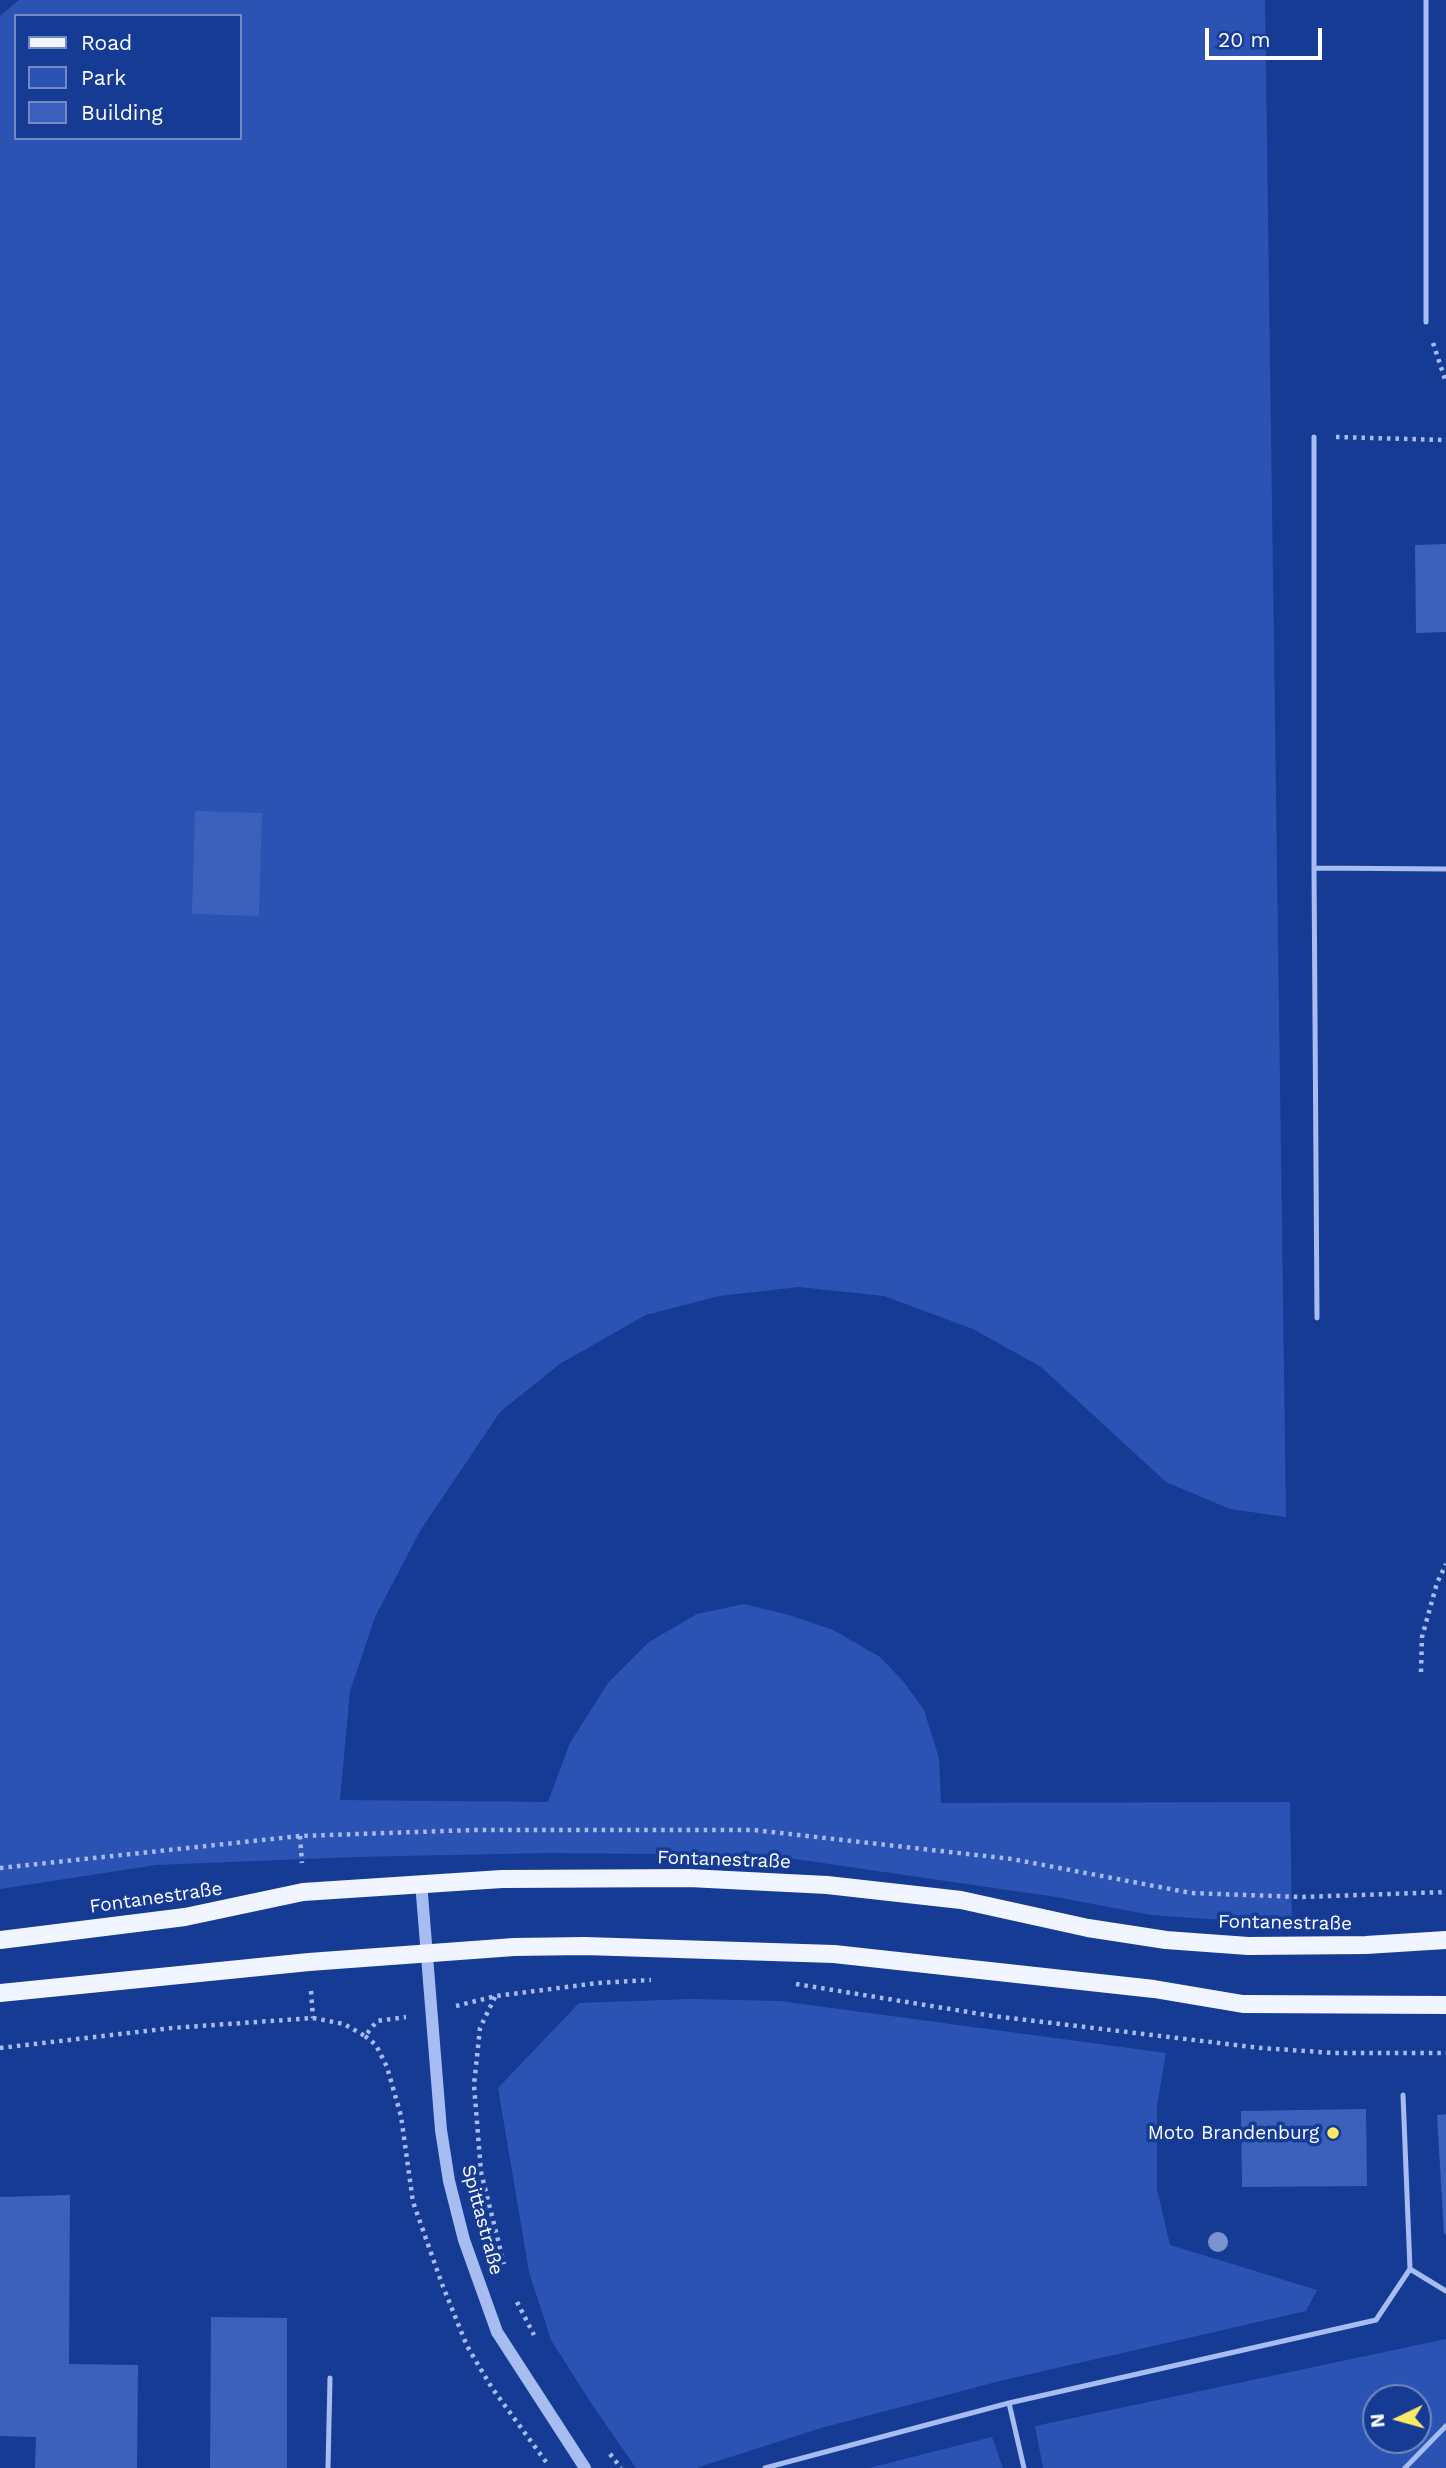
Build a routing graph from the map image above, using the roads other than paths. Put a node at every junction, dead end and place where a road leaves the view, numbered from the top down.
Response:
1 (1426, 0) edge
2 (1426, 323) road end
3 (1314, 437) road end
4 (1314, 868) junction
5 (1446, 869) edge
6 (1317, 1318) dead end
7 (421, 1882) junction
8 (0, 1940) edge
9 (1446, 1940) edge
10 (426, 1953) junction
11 (0, 1993) edge
12 (1446, 2005) edge
13 (1403, 2095) dead end
14 (1410, 2269) junction
15 (1446, 2291) edge
16 (330, 2378) dead end
17 (1009, 2403) junction
18 (1446, 2426) edge
19 (328, 2468) edge
20 (585, 2468) edge
21 (765, 2468) edge
22 (1024, 2468) edge
23 (1405, 2468) edge

1 - 2 lane
3 - 4 lane
4 - 5 lane
4 - 6 lane
7 - 8 main road, Fontanestraße
7 - 9 main road, Fontanestraße
7 - 10 street, Spittastraße
10 - 11 main road
10 - 12 main road
10 - 20 street, Spittastraße
13 - 14 lane
14 - 15 lane
14 - 17 lane
16 - 19 lane
17 - 21 lane
17 - 22 lane
18 - 23 lane

